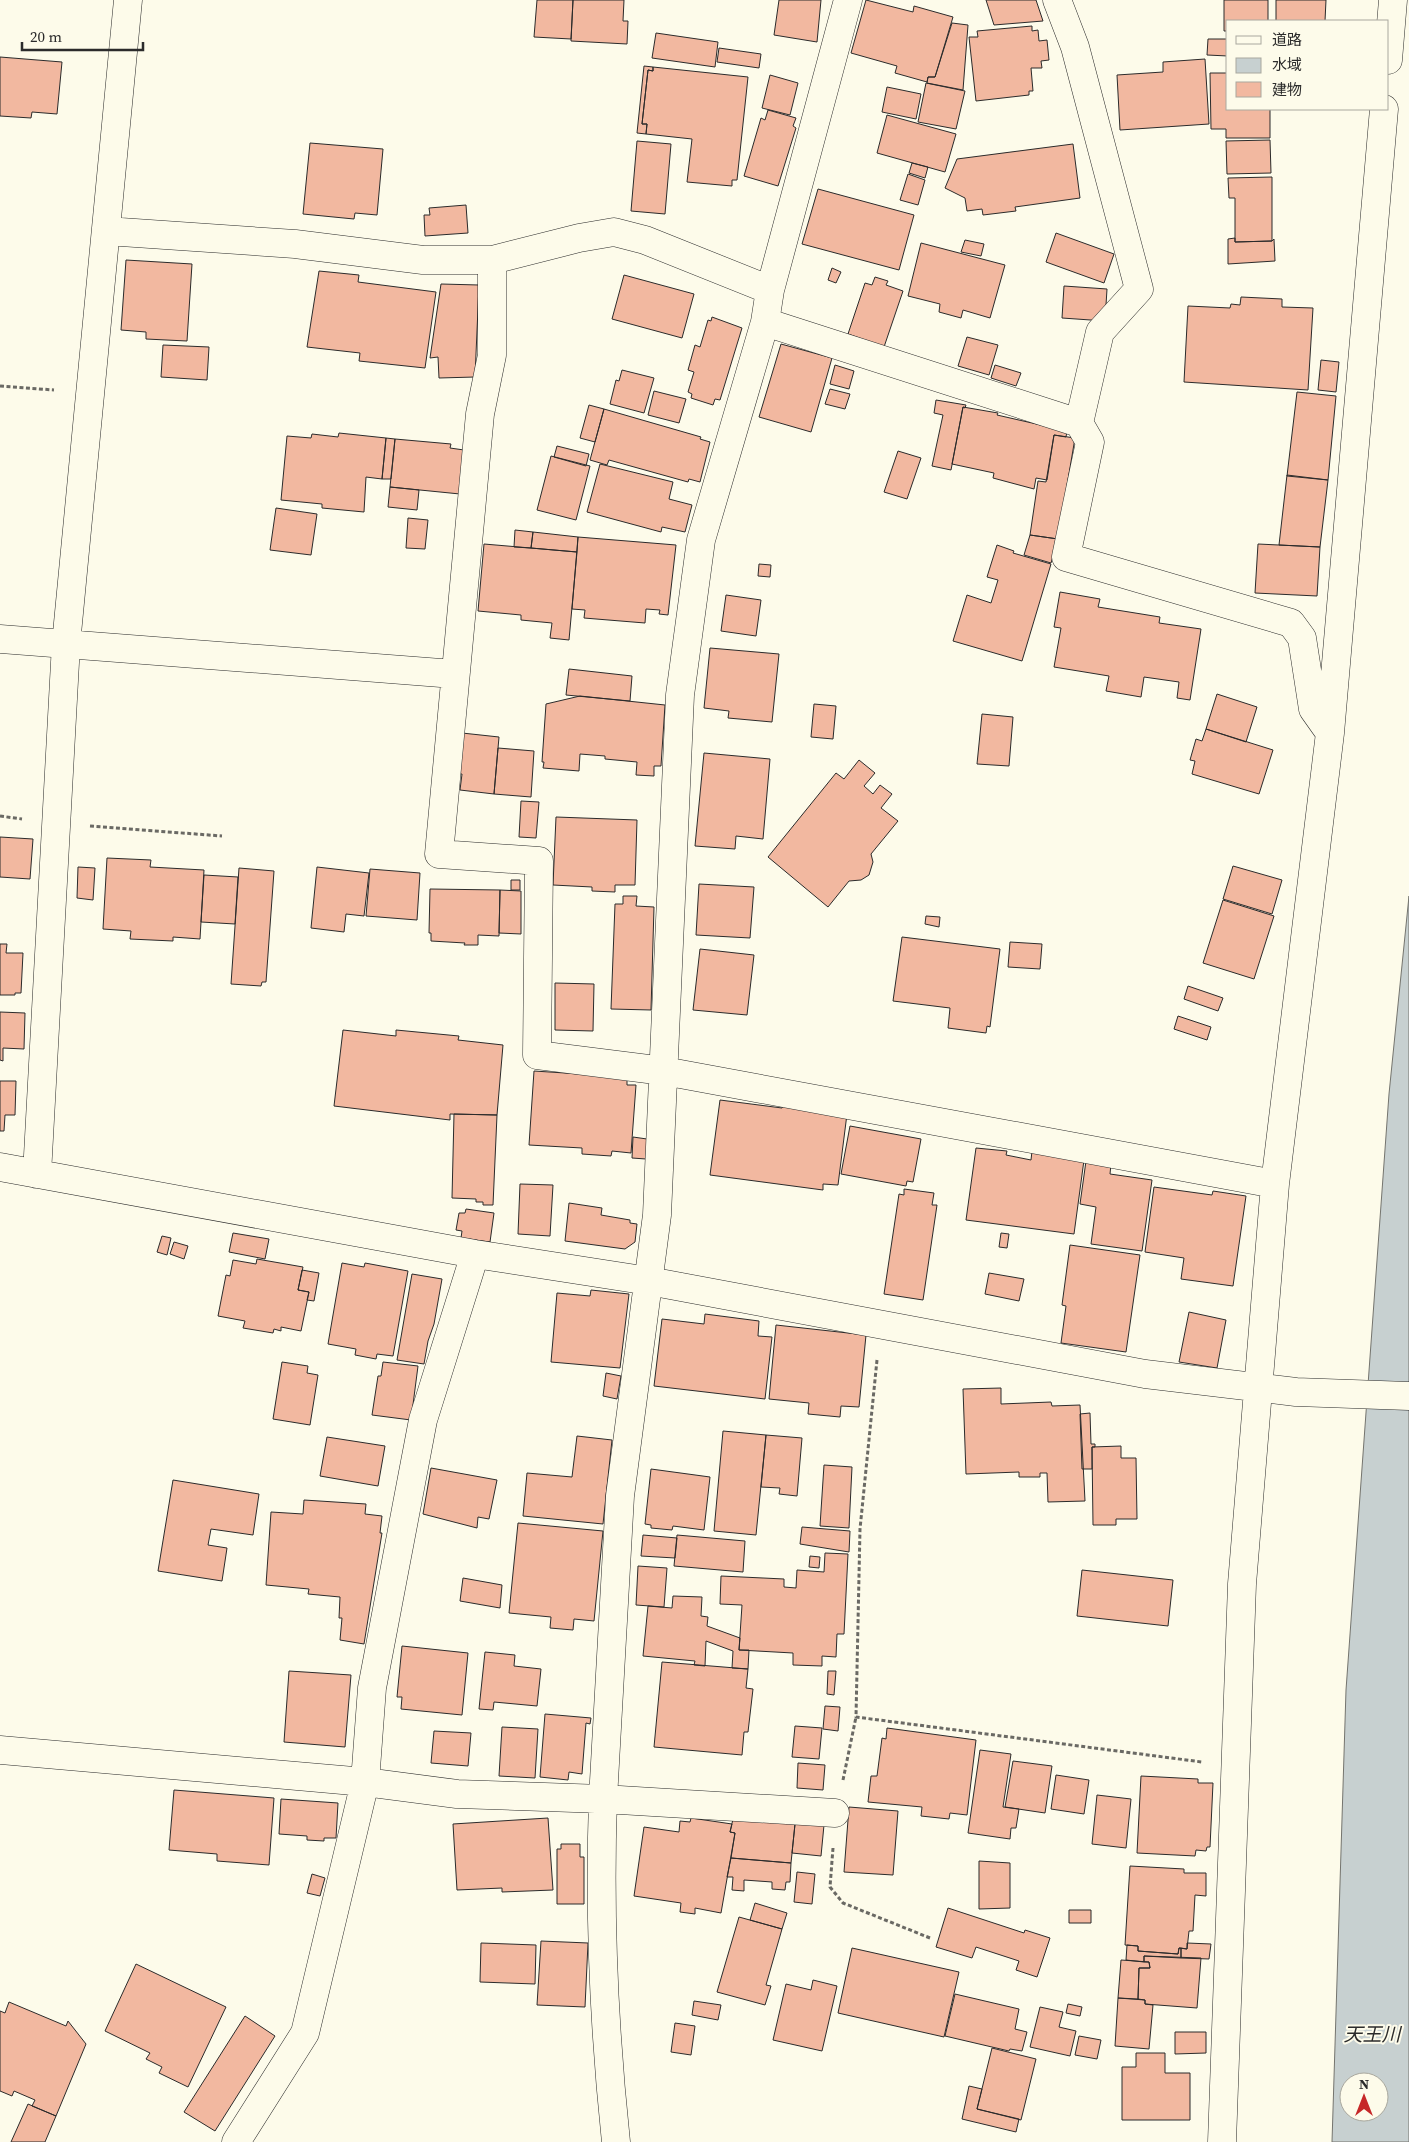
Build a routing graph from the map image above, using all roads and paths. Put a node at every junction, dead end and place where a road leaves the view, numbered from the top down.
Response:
1 (128, 0) edge
2 (848, 0) edge
3 (1057, 0) edge
4 (1393, 0) edge
5 (1389, 48) edge
6 (1384, 110) edge
7 (106, 232) junction
8 (492, 260) junction
9 (770, 290) junction
10 (765, 322) junction
11 (0, 386) edge
12 (90, 392) junction
13 (1079, 423) junction
14 (0, 639) edge
15 (66, 644) junction
16 (454, 674) junction
17 (1330, 732) junction
18 (0, 816) edge
19 (56, 824) junction
20 (222, 836) dead end
21 (664, 1071) junction
22 (0, 1167) edge
23 (38, 1174) junction
24 (1275, 1184) junction
25 (474, 1254) junction
26 (649, 1281) junction
27 (881, 1324) junction
28 (1258, 1386) junction
29 (1409, 1396) edge
30 (856, 1717) junction
31 (0, 1750) edge
32 (1236, 1766) junction
33 (365, 1782) junction
34 (602, 1799) junction
35 (835, 1813) junction
36 (930, 1938) dead end
37 (236, 2142) edge
38 (616, 2142) edge
39 (1222, 2142) edge

1 - 7 street
2 - 9 street
3 - 13 street
4 - 5 street
6 - 17 street
7 - 8 street
7 - 12 street
8 - 9 street
8 - 16 street
9 - 10 street
10 - 13 street
10 - 21 street
11 - 12 path
12 - 15 street
13 - 17 street
14 - 15 street
15 - 16 street
15 - 19 street
16 - 21 street
17 - 24 street
18 - 19 path
19 - 20 path
19 - 23 street
21 - 24 street
21 - 26 street
22 - 23 street
23 - 25 street
24 - 28 street
25 - 26 street
25 - 33 street
26 - 27 street
26 - 34 street
27 - 28 street
27 - 30 path
28 - 29 street
28 - 32 street
30 - 32 path
30 - 35 path
31 - 33 street
32 - 39 street
33 - 34 street
33 - 37 street
34 - 35 street
34 - 38 street
35 - 36 path

